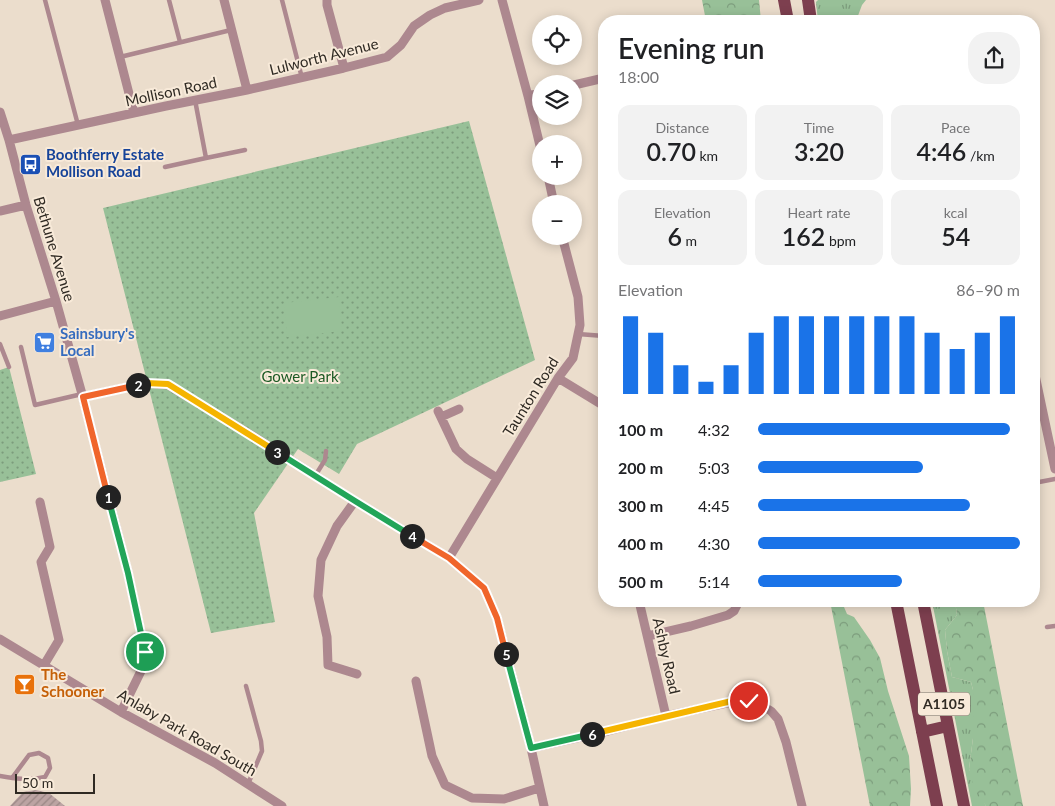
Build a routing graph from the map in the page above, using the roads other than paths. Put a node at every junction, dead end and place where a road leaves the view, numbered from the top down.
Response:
1 (45, 0) edge
2 (105, 0) edge
3 (169, 0) edge
4 (224, 0) edge
5 (282, 0) edge
6 (327, 0) edge
7 (479, 0) edge
8 (502, 0) edge
9 (784, 0) edge
10 (808, 0) edge
11 (444, 4) edge
12 (787, 15) edge
13 (811, 15) edge
14 (231, 30) junction
15 (180, 42) junction
16 (120, 57) junction
17 (344, 68) junction
18 (302, 78) junction
19 (598, 79) edge
20 (582, 83) edge
21 (247, 90) junction
22 (532, 95) edge
23 (528, 96) junction
24 (195, 100) junction
25 (0, 112) edge
26 (134, 113) junction
27 (78, 125) junction
28 (537, 135) edge
29 (9, 140) junction
30 (245, 150) dead end
31 (206, 158) junction
32 (165, 167) dead end
33 (26, 205) junction
34 (0, 211) edge
35 (564, 245) edge
36 (56, 302) junction
37 (0, 316) edge
38 (578, 334) junction
39 (598, 336) edge
40 (0, 344) edge
41 (20, 348) dead end
42 (9, 367) dead end
43 (558, 378) junction
44 (83, 395) junction
45 (1040, 401) edge
46 (598, 402) edge
47 (459, 409) dead end
48 (1055, 424) edge
49 (1045, 426) junction
50 (326, 451) dead end
51 (1055, 469) edge
52 (315, 476) junction
53 (497, 478) junction
54 (1055, 479) edge
55 (1040, 481) edge
56 (355, 501) junction
57 (40, 502) dead end
58 (449, 558) junction
59 (641, 607) edge
60 (736, 607) edge
61 (897, 607) edge
62 (924, 607) edge
63 (1055, 626) edge
64 (1046, 627) dead end
65 (648, 636) junction
66 (2, 641) edge
67 (0, 652) edge
68 (44, 665) junction
69 (357, 674) dead end
70 (416, 681) dead end
71 (246, 686) dead end
72 (121, 712) junction
73 (666, 716) junction
74 (948, 726) junction
75 (922, 732) junction
76 (531, 748) junction
77 (0, 776) edge
78 (12, 778) junction
79 (248, 784) junction
80 (540, 788) junction
81 (282, 806) edge
82 (544, 806) edge
83 (802, 806) edge
84 (937, 806) edge
85 (964, 806) edge

1 - 27 lane
2 - 16 street
3 - 15 lane
4 - 14 street
5 - 18 lane
6 - 17 street
7 - 11 street, Lulworth Avenue
8 - 23 street
9 - 12 main road
10 - 13 main road
11 - 17 street, Lulworth Avenue
14 - 15 lane
14 - 21 street
15 - 16 lane
16 - 26 street
17 - 18 street, Lulworth Avenue
18 - 21 street, Lulworth Avenue
19 - 20 street
21 - 24 street, Mollison Road
22 - 23 street
23 - 28 street
24 - 26 street, Mollison Road
24 - 31 lane
25 - 29 street, Bethune Avenue
26 - 27 street, Mollison Road
27 - 29 street, Mollison Road
29 - 33 street, Bethune Avenue
30 - 31 lane
31 - 32 lane
33 - 34 street
33 - 36 street, Bethune Avenue
35 - 38 street, Taunton Road
36 - 37 street
36 - 44 street, Bethune Avenue
38 - 39 lane
38 - 43 street, Taunton Road
40 - 42 lane
41 - 44 lane
43 - 46 street
43 - 53 street, Taunton Road
44 - 52 street
44 - 72 street, Bethune Avenue
45 - 49 street
47 - 53 street
48 - 49 street
49 - 51 street
50 - 52 lane
52 - 56 street
53 - 58 street, Taunton Road
54 - 55 lane
56 - 58 street
56 - 69 street
57 - 68 street
58 - 76 street
59 - 65 street, Ashby Road
60 - 65 street
61 - 75 main road, A1105
62 - 74 main road, A1105
63 - 64 lane
65 - 73 street, Ashby Road
66 - 67 street
66 - 68 street, Anlaby Park Road South
68 - 72 street, Anlaby Park Road South
70 - 80 street
71 - 79 lane
72 - 79 street, Anlaby Park Road South
73 - 76 street
73 - 83 street
74 - 75 main road
74 - 85 main road, A1105
75 - 84 main road, A1105
76 - 80 street
77 - 78 lane
78 - 78 lane
79 - 81 street, Anlaby Park Road South
80 - 82 street

